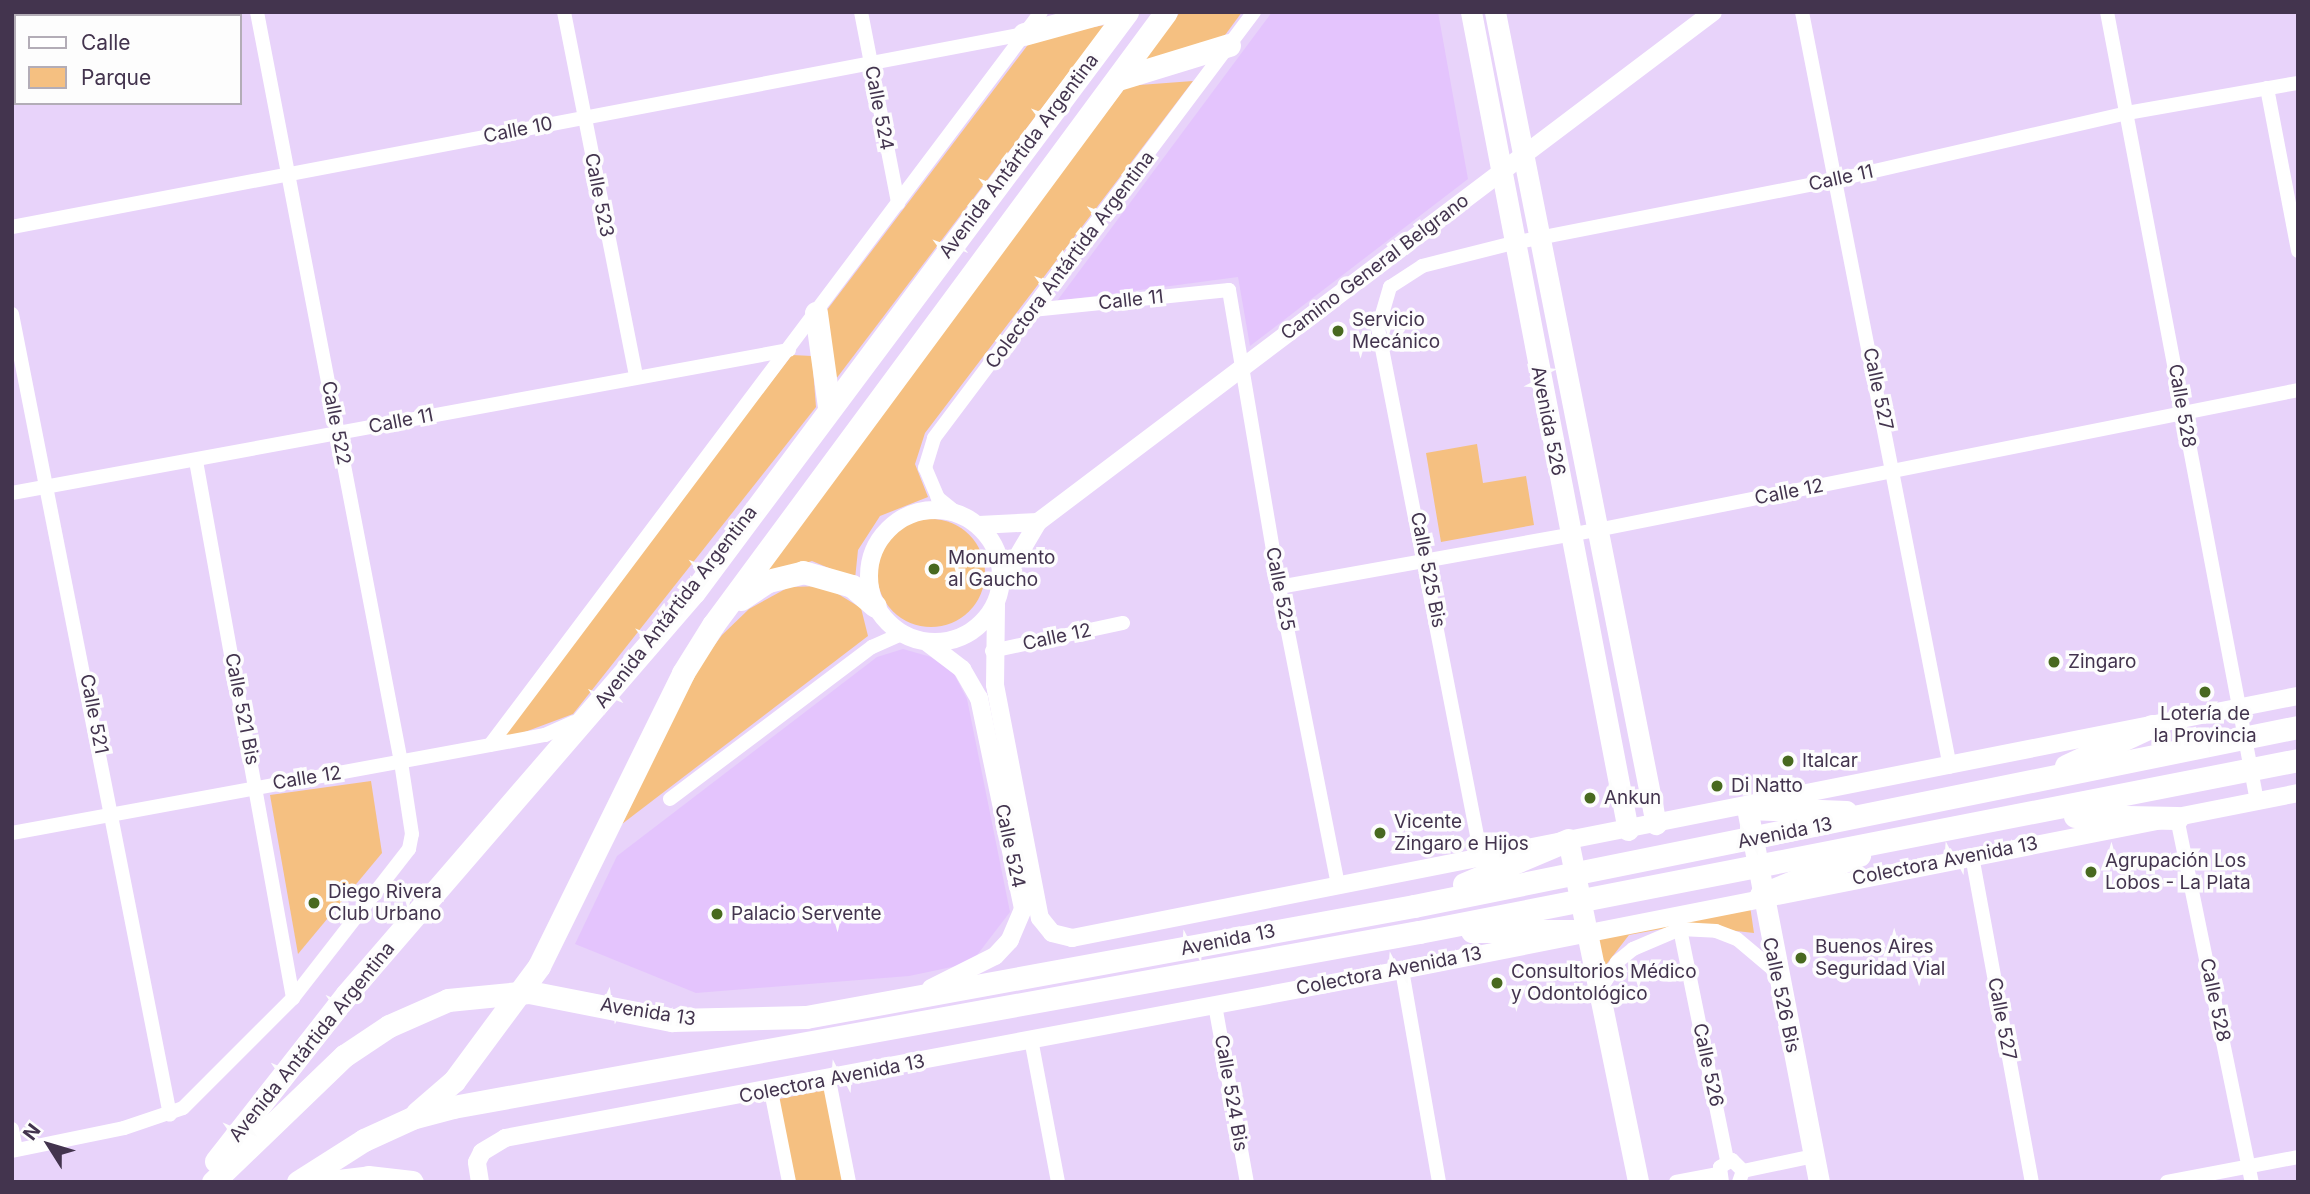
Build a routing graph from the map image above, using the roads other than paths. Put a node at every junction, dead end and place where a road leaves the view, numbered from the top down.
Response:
1 (257, 12) edge
2 (564, 12) edge
3 (861, 12) edge
4 (1041, 12) edge
5 (1104, 12) edge
6 (1127, 12) edge
7 (1166, 12) edge
8 (1254, 12) edge
9 (1471, 12) edge
10 (1495, 12) edge
11 (1713, 12) edge
12 (1802, 12) edge
13 (2107, 12) edge
14 (1024, 34) junction
15 (1229, 45) junction
16 (871, 63) junction
17 (1115, 80) junction
18 (2298, 83) edge
19 (2267, 88) junction
20 (2127, 113) junction
21 (584, 117) junction
22 (1521, 160) junction
23 (1498, 173) junction
24 (289, 175) junction
25 (1835, 180) junction
26 (898, 203) junction
27 (12, 227) edge
28 (1537, 238) junction
29 (1513, 243) junction
30 (2298, 251) edge
31 (1390, 287) joint
32 (1229, 290) joint
33 (1032, 310) junction
34 (816, 313) junction
35 (12, 314) edge
36 (789, 350) junction
37 (1240, 370) junction
38 (636, 377) junction
39 (2298, 390) edge
40 (830, 407) junction
41 (2184, 412) junction
42 (338, 433) junction
43 (196, 460) junction
44 (1895, 472) junction
45 (48, 486) junction
46 (12, 493) edge
47 (954, 512) junction
48 (1038, 522) junction
49 (979, 525) junction
50 (1597, 530) junction
51 (1571, 534) junction
52 (1426, 560) junction
53 (1002, 583) junction
54 (1279, 587) junction
55 (996, 605) junction
56 (875, 606) junction
57 (1123, 622) dead end
58 (713, 625) junction
59 (901, 634) junction
60 (928, 643) junction
61 (992, 651) junction
62 (2298, 696) edge
63 (2236, 708) junction
64 (596, 709) junction
65 (2152, 726) junction
66 (2298, 727) edge
67 (2243, 737) junction
68 (490, 745) junction
69 (2298, 760) edge
70 (401, 762) junction
71 (1950, 767) junction
72 (2250, 769) junction
73 (2024, 785) junction
74 (257, 786) junction
75 (2298, 793) edge
76 (670, 799) dead end
77 (2257, 801) junction
78 (1747, 808) junction
79 (113, 813) junction
80 (1888, 814) junction
81 (2034, 815) junction
82 (2177, 818) junction
83 (1657, 824) junction
84 (1628, 830) junction
85 (12, 834) edge
86 (1905, 836) junction
87 (1752, 839) junction
88 (1568, 840) junction
89 (1482, 856) junction
90 (1972, 856) junction
91 (1756, 865) junction
92 (1574, 871) junction
93 (1338, 886) junction
94 (1761, 895) junction
95 (1579, 900) junction
96 (1414, 906) junction
97 (1680, 929) junction
98 (1584, 931) junction
99 (1419, 932) junction
100 (1402, 970) junction
101 (1775, 971) junction
102 (1598, 993) junction
103 (293, 998) junction
104 (897, 1002) junction
105 (1215, 1005) junction
106 (1031, 1039) junction
107 (829, 1080) junction
108 (771, 1091) junction
109 (170, 1115) junction
110 (412, 1118) junction
111 (12, 1129) edge
112 (14, 1150) edge
113 (1814, 1156) junction
114 (2298, 1157) edge
115 (1727, 1161) junction
116 (2249, 1166) junction
117 (1741, 1176) edge
118 (1720, 1178) edge
119 (200, 1182) edge
120 (214, 1182) edge
121 (298, 1182) edge
122 (330, 1182) edge
123 (412, 1182) edge
124 (480, 1182) edge
125 (789, 1182) edge
126 (849, 1182) edge
127 (1058, 1182) edge
128 (1247, 1182) edge
129 (1439, 1182) edge
130 (1638, 1182) edge
131 (1676, 1182) edge
132 (1819, 1182) edge
133 (2032, 1182) edge
134 (2167, 1182) edge
135 (2252, 1182) edge

1 - 24 street, Calle 522
2 - 21 street, Calle 523
3 - 16 street, Calle 524
4 - 14 street
5 - 14 main road
6 - 40 main road, Avenida Antártida Argentina
7 - 17 main road, Avenida Antártida Argentina
8 - 15 street, Colectora Antártida Argentina
9 - 23 main road, Avenida 526
10 - 22 main road, Avenida 526
11 - 22 street, Camino General Belgrano
12 - 25 street, Calle 527
13 - 20 street, Calle 528
14 - 16 street, Calle 10
14 - 26 street
15 - 17 main road
15 - 33 street, Colectora Antártida Argentina
16 - 21 street, Calle 10
16 - 26 street, Calle 524
17 - 58 main road, Avenida Antártida Argentina
18 - 19 street, Calle 11
19 - 20 street, Calle 11
19 - 30 street
20 - 25 street, Calle 11
20 - 41 street, Calle 528
21 - 24 street, Calle 10
21 - 38 street, Calle 523
22 - 23 street, Camino General Belgrano
22 - 28 main road, Avenida 526
23 - 29 main road, Avenida 526
23 - 37 street, Camino General Belgrano
24 - 27 street, Calle 10
24 - 42 street, Calle 522
25 - 28 street, Calle 11
25 - 44 street, Calle 527
26 - 34 street
28 - 29 street, Calle 11
28 - 50 main road, Avenida 526
29 - 31 street, Calle 11
29 - 51 main road, Avenida 526
31 - 52 street, Calle 525 Bis
32 - 33 street, Calle 11
32 - 37 street, Calle 525
33 - 47 street, Colectora Antártida Argentina
34 - 36 street
34 - 40 main road
35 - 45 street, Calle 521
36 - 38 street, Calle 11
36 - 68 street
37 - 48 street, Camino General Belgrano
37 - 54 street, Calle 525
38 - 42 street, Calle 11
39 - 41 street, Calle 12
40 - 64 main road, Avenida Antártida Argentina
41 - 44 street, Calle 12
41 - 63 street, Calle 528
42 - 43 street, Calle 11
42 - 70 street, Calle 522
43 - 45 street, Calle 11
43 - 74 street, Calle 521 Bis
44 - 50 street, Calle 12
44 - 71 street, Calle 527
45 - 46 street, Calle 11
45 - 79 street, Calle 521
47 - 49 street
47 - 56 street
48 - 49 street
48 - 53 street, Camino General Belgrano
49 - 53 street
50 - 51 street, Calle 12
50 - 83 main road, Avenida 526
51 - 52 street, Calle 12
51 - 84 main road, Avenida 526
52 - 54 street, Calle 12
52 - 89 street, Calle 525 Bis
53 - 55 street
54 - 93 street, Calle 525
55 - 60 street
55 - 61 street, Calle 524
56 - 58 main road
56 - 59 street
57 - 61 street, Calle 12
58 - 110 main road, Avenida Antártida Argentina
59 - 60 street
59 - 76 street
60 - 104 street, Calle 524
61 - 93 street, Calle 524
62 - 63 street
63 - 65 street
63 - 67 street, Calle 528
64 - 68 street, Calle 12
64 - 119 main road, Avenida Antártida Argentina
65 - 71 street
65 - 73 main road
66 - 67 main road, Avenida 13
67 - 72 street, Calle 528
67 - 73 main road, Avenida 13
68 - 70 street, Calle 12
69 - 72 main road, Avenida 13
70 - 74 street, Calle 12
70 - 103 street, Calle 522
71 - 78 street
72 - 77 street, Calle 528
72 - 81 main road, Avenida 13
73 - 80 main road, Avenida 13
74 - 79 street, Calle 12
74 - 103 street, Calle 521 Bis
75 - 77 street, Colectora Avenida 13
77 - 82 street, Colectora Avenida 13
78 - 80 main road
78 - 83 street
78 - 87 main road, Calle 526 Bis
79 - 85 street, Calle 12
79 - 109 street, Calle 521
80 - 87 main road, Avenida 13
81 - 82 main road
81 - 86 main road, Avenida 13
82 - 90 street, Colectora Avenida 13
82 - 116 street, Calle 528
83 - 84 street
84 - 88 street
86 - 91 main road, Avenida 13
86 - 94 main road
87 - 91 main road, Calle 526 Bis
87 - 92 main road, Avenida 13
88 - 89 street
88 - 92 main road
88 - 96 main road
89 - 93 street
90 - 94 street, Colectora Avenida 13
90 - 133 street, Calle 527
91 - 94 main road, Calle 526 Bis
91 - 95 main road, Avenida 13
92 - 95 main road
92 - 96 main road, Avenida 13
94 - 98 street, Colectora Avenida 13
94 - 101 main road, Calle 526 Bis
95 - 98 main road
95 - 99 main road, Avenida 13
96 - 104 main road, Avenida 13
97 - 101 street
97 - 102 street
97 - 115 street, Calle 526
98 - 99 main road
98 - 100 street, Colectora Avenida 13
98 - 102 main road
99 - 110 main road, Avenida 13
100 - 105 street, Colectora Avenida 13
100 - 129 street
101 - 113 main road, Calle 526 Bis
102 - 130 main road
103 - 109 street
104 - 120 main road, Avenida 13
105 - 106 street, Colectora Avenida 13
105 - 128 street, Calle 524 Bis
106 - 107 street, Colectora Avenida 13
106 - 127 street
107 - 108 street, Colectora Avenida 13
107 - 126 street
108 - 124 street, Colectora Avenida 13
108 - 125 street
109 - 112 street
110 - 121 main road, Avenida 13
111 - 112 street
113 - 117 street
113 - 132 main road, Calle 526 Bis
114 - 116 street
115 - 117 street
115 - 118 street
116 - 134 street
116 - 135 street, Calle 528
118 - 131 street
122 - 123 main road

